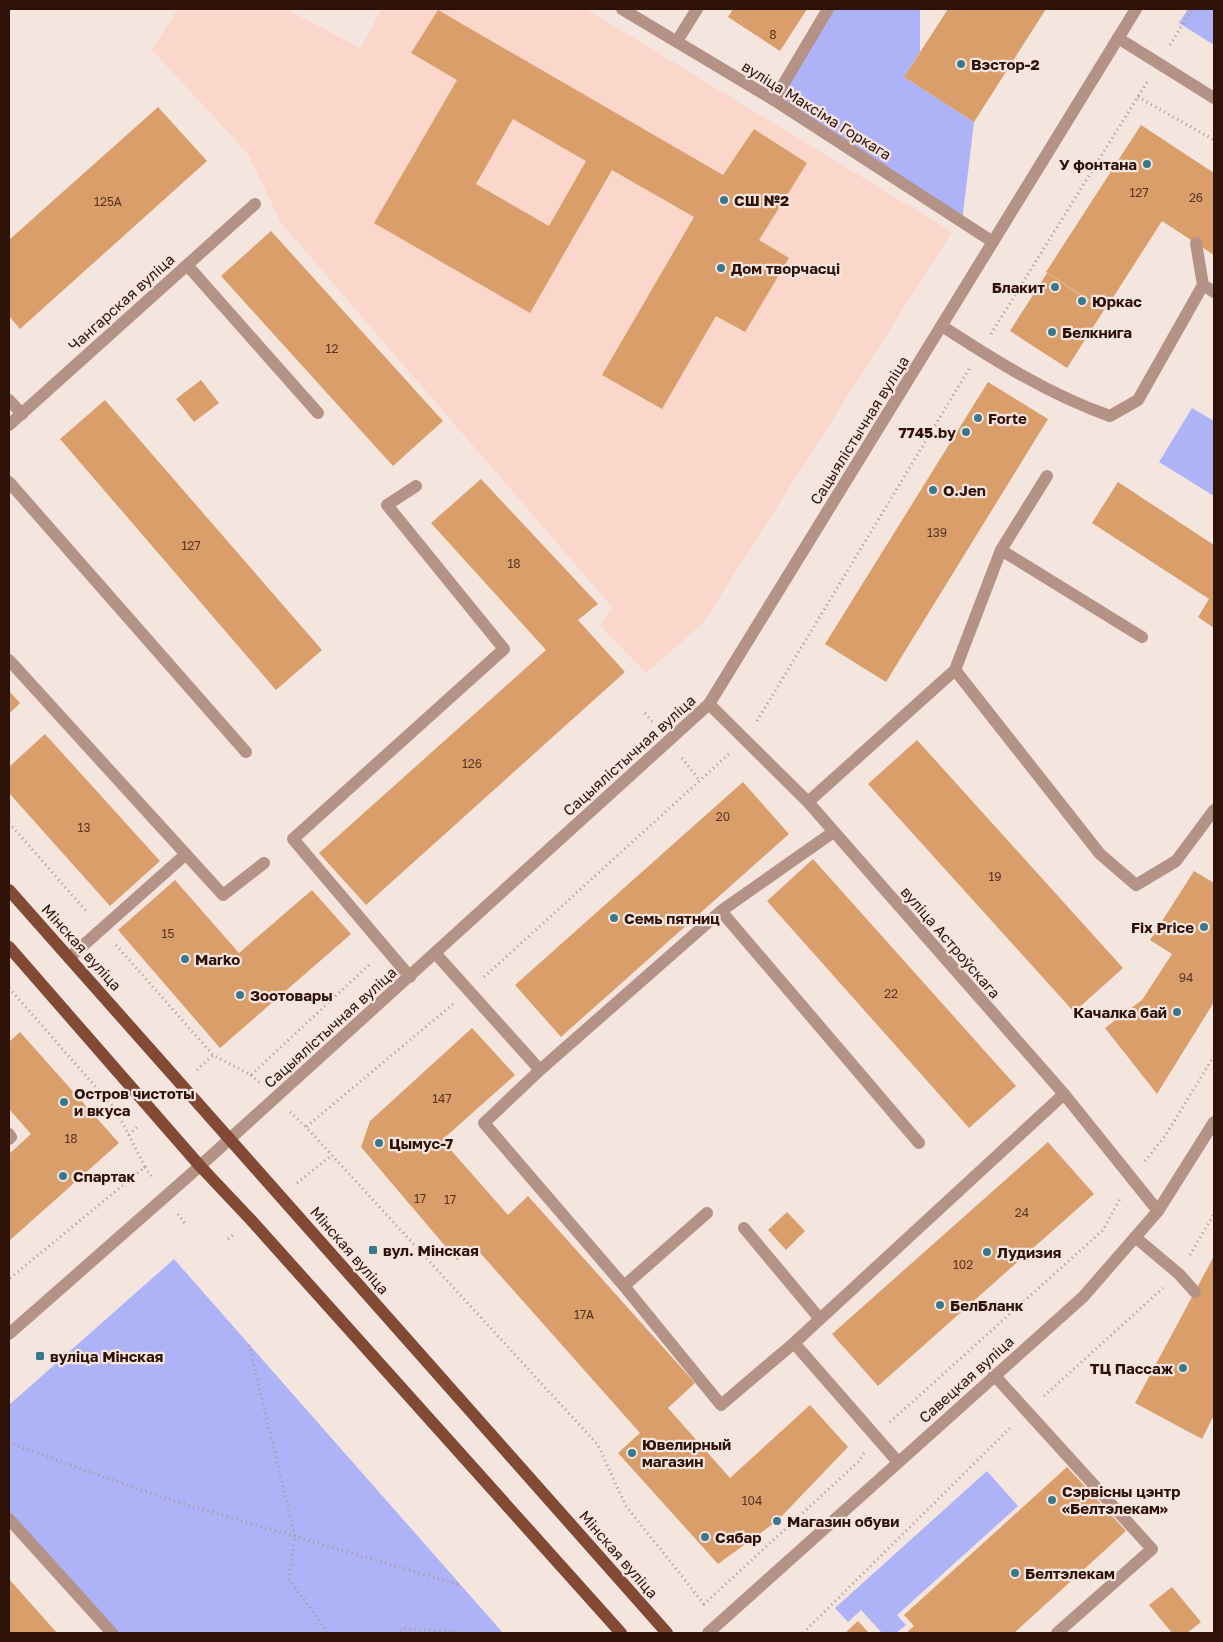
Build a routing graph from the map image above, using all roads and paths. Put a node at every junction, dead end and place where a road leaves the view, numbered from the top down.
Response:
1 (622, 9) edge
2 (697, 9) edge
3 (828, 9) edge
4 (1136, 9) edge
5 (1192, 9) edge
6 (1118, 38) junction
7 (677, 41) junction
8 (1159, 64) junction
9 (1214, 98) edge
10 (774, 100) junction
11 (1214, 140) edge
12 (255, 204) dead end
13 (993, 242) junction
14 (1196, 243) dead end
15 (187, 265) junction
16 (1203, 285) junction
17 (1214, 292) edge
18 (942, 326) junction
19 (980, 350) junction
20 (9, 400) edge
21 (318, 413) dead end
22 (22, 414) junction
23 (9, 425) edge
24 (1047, 476) dead end
25 (9, 482) edge
26 (416, 486) dead end
27 (1001, 550) junction
28 (1142, 637) dead end
29 (9, 660) edge
30 (955, 670) junction
31 (709, 704) junction
32 (746, 740) junction
33 (246, 752) dead end
34 (808, 802) junction
35 (1214, 810) edge
36 (9, 823) edge
37 (832, 833) junction
38 (186, 854) junction
39 (264, 862) dead end
40 (9, 890) edge
41 (720, 911) junction
42 (101, 929) junction
43 (9, 947) edge
44 (386, 949) junction
45 (434, 953) junction
46 (69, 958) junction
47 (410, 976) junction
48 (9, 988) edge
49 (468, 991) junction
50 (1214, 1056) edge
51 (540, 1070) junction
52 (1064, 1094) junction
53 (1214, 1122) edge
54 (9, 1134) edge
55 (230, 1139) junction
56 (9, 1140) edge
57 (919, 1143) dead end
58 (200, 1166) junction
59 (1131, 1178) junction
60 (1158, 1211) junction
61 (707, 1213) dead end
62 (744, 1228) dead end
63 (1135, 1237) junction
64 (9, 1279) edge
65 (624, 1286) junction
66 (1195, 1292) dead end
67 (820, 1318) junction
68 (9, 1334) edge
69 (794, 1343) junction
70 (250, 1345) dead end
71 (994, 1375) junction
72 (875, 1436) junction
73 (9, 1443) edge
74 (898, 1462) junction
75 (9, 1518) edge
76 (295, 1536) junction
77 (460, 1584) dead end
78 (112, 1633) edge
79 (328, 1633) edge
80 (396, 1633) edge
81 (466, 1633) edge
82 (621, 1633) edge
83 (667, 1633) edge
84 (708, 1633) edge
85 (1057, 1633) edge

1 - 7 street, вуліца Максіма Горкага
2 - 7 street
3 - 10 street
4 - 6 street, Сацыялістычная вуліца
5 - 8 path
6 - 8 street
6 - 13 street, Сацыялістычная вуліца
7 - 10 street, вуліца Максіма Горкага
8 - 9 street
10 - 13 street, вуліца Максіма Горкага
11 - 19 path
12 - 15 street, Чангарская вуліца
13 - 18 street, Сацыялістычная вуліца
14 - 16 street
15 - 21 street
15 - 22 street, Чангарская вуліца
16 - 17 street
16 - 19 street
18 - 19 street
18 - 31 street, Сацыялістычная вуліца
19 - 32 path
20 - 22 street
22 - 23 street, Чангарская вуліца
24 - 27 street
25 - 33 street
26 - 44 street
27 - 28 street
27 - 30 street
29 - 38 street
30 - 34 street
30 - 35 street
31 - 32 street, вуліца Астроўскага
31 - 45 street, Сацыялістычная вуліца
32 - 34 street, вуліца Астроўскага
32 - 49 path
34 - 37 street, вуліца Астроўскага
36 - 42 path
37 - 41 street
37 - 52 street, вуліца Астроўскага
38 - 39 street
38 - 42 street
40 - 46 main road, Мінская вуліца
41 - 51 street
41 - 57 street
42 - 44 path
42 - 46 street
43 - 58 main road
44 - 47 street
45 - 47 street, Сацыялістычная вуліца
45 - 49 street
46 - 55 main road, Мінская вуліца
47 - 55 street, Сацыялістычная вуліца
48 - 64 path
49 - 51 street
49 - 72 path
50 - 59 path
51 - 65 street
52 - 59 street, вуліца Астроўскага
52 - 67 street
53 - 60 street, Савецкая вуліца
54 - 56 street
55 - 58 street, Сацыялістычная вуліца
55 - 83 main road, Мінская вуліца
58 - 68 street, Сацыялістычная вуліца
58 - 82 main road
59 - 60 street, вуліца Астроўскага
59 - 72 path
60 - 63 street, Савецкая вуліца
61 - 65 street
62 - 67 street
63 - 66 street
63 - 71 street, Савецкая вуліца
65 - 69 street
67 - 69 street
69 - 72 street
70 - 76 path
71 - 74 street, Савецкая вуліца
71 - 85 street
72 - 74 street
73 - 76 path
74 - 84 street, Савецкая вуліца
75 - 78 street
76 - 77 path
76 - 79 path
80 - 81 path

